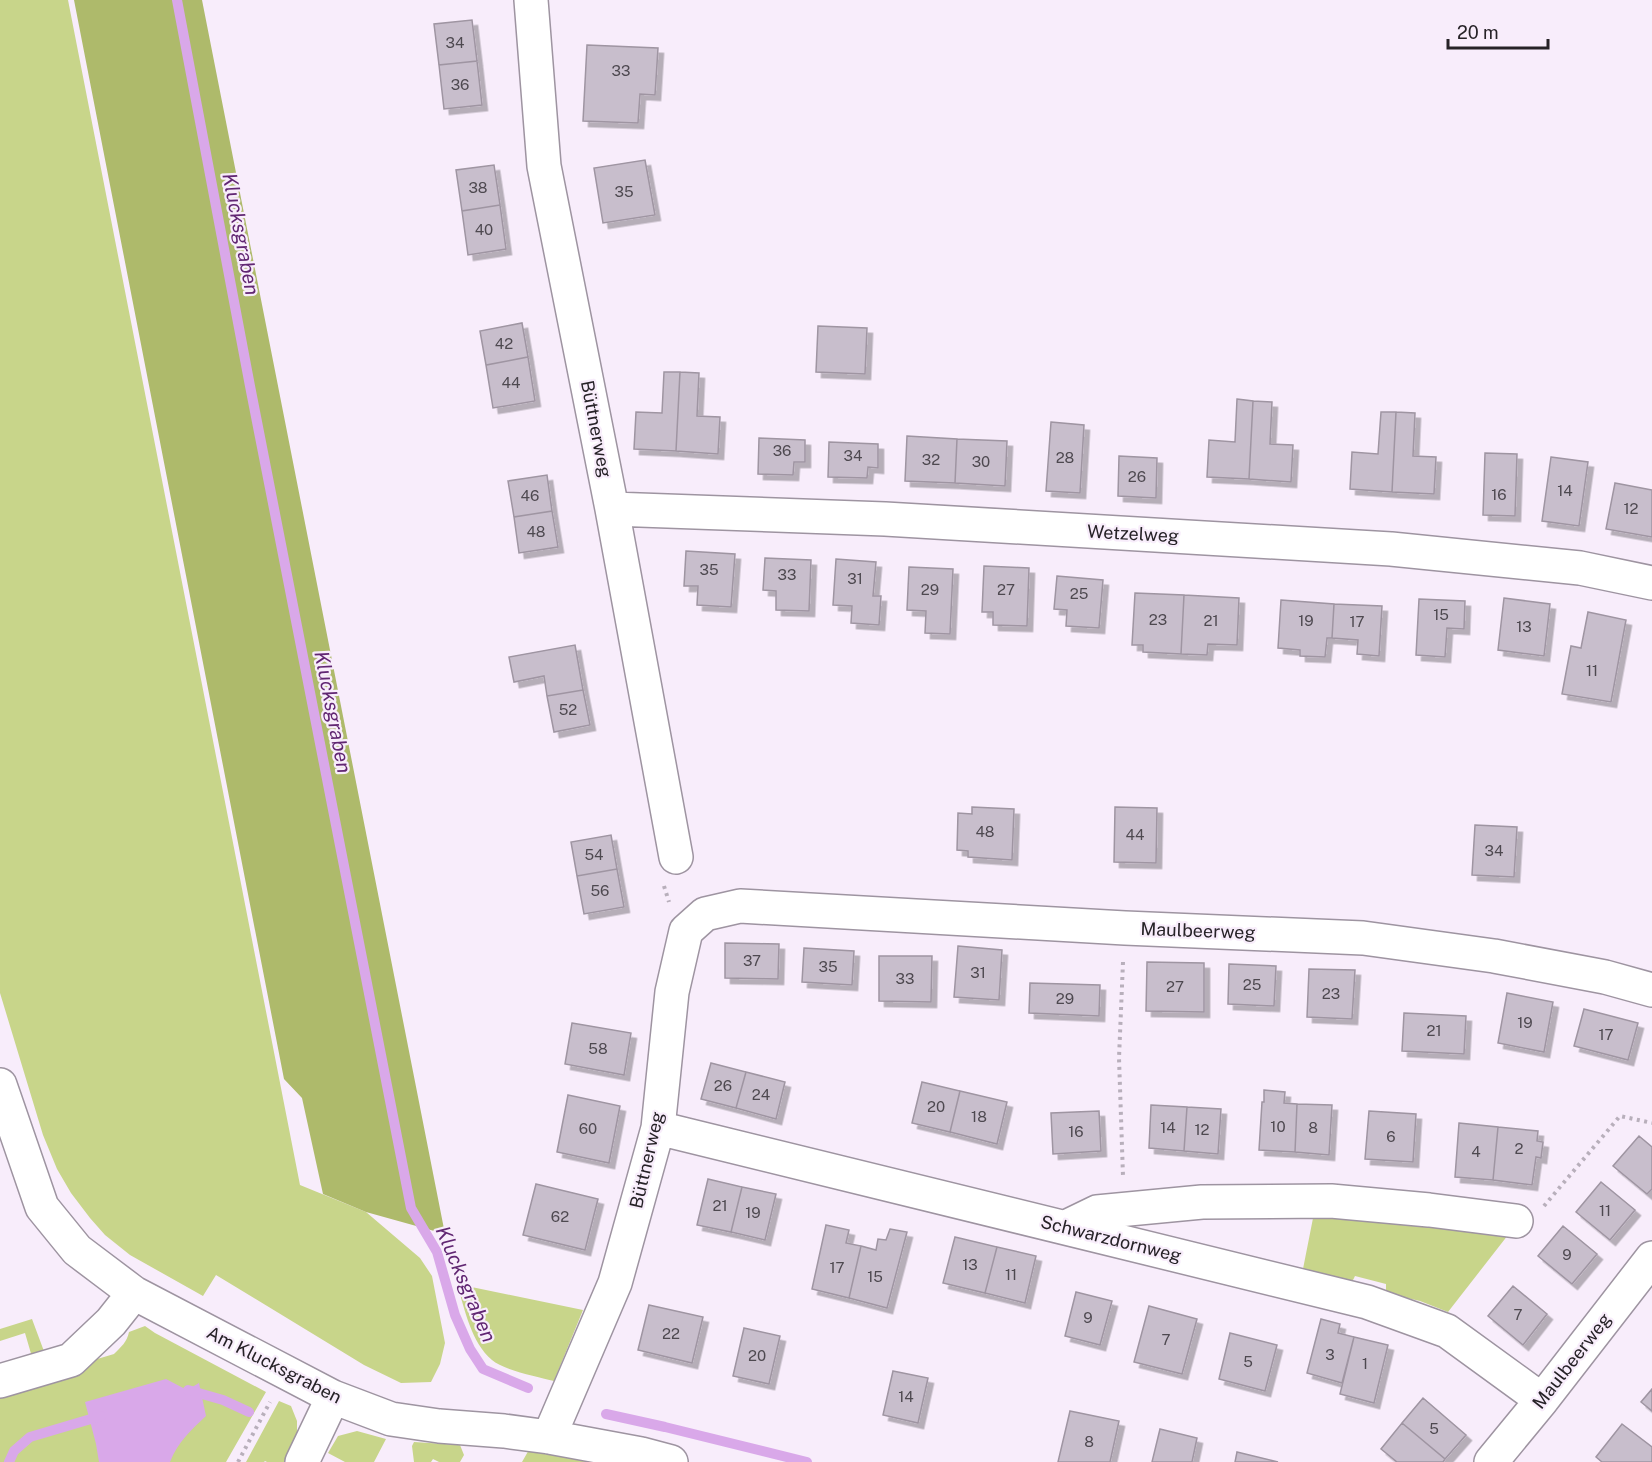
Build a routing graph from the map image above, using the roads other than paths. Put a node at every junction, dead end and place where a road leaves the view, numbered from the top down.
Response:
1 (531, 0) edge
2 (612, 509) junction
3 (1652, 583) edge
4 (676, 857) road end
5 (687, 931) joint
6 (1652, 990) edge
7 (0, 1085) edge
8 (658, 1128) junction
9 (1516, 1221) road end
10 (1066, 1227) junction
11 (1652, 1258) edge
12 (134, 1293) junction
13 (0, 1381) edge
14 (333, 1397) junction
15 (1542, 1400) junction
16 (549, 1437) junction
17 (302, 1462) edge
18 (672, 1462) edge
19 (1491, 1462) edge

1 - 2 street, Büttnerweg
2 - 3 street, Wetzelweg
2 - 4 street, Büttnerweg
5 - 6 street, Maulbeerweg
5 - 8 street, Büttnerweg
7 - 12 street, Am Klucksgraben
8 - 10 street, Schwarzdornweg
8 - 16 street, Büttnerweg
9 - 10 street
10 - 15 street, Schwarzdornweg
11 - 15 street, Maulbeerweg
12 - 13 street
12 - 14 street, Am Klucksgraben
14 - 16 street, Am Klucksgraben
14 - 17 street
15 - 19 street, Maulbeerweg
16 - 18 street, Am Klucksgraben

